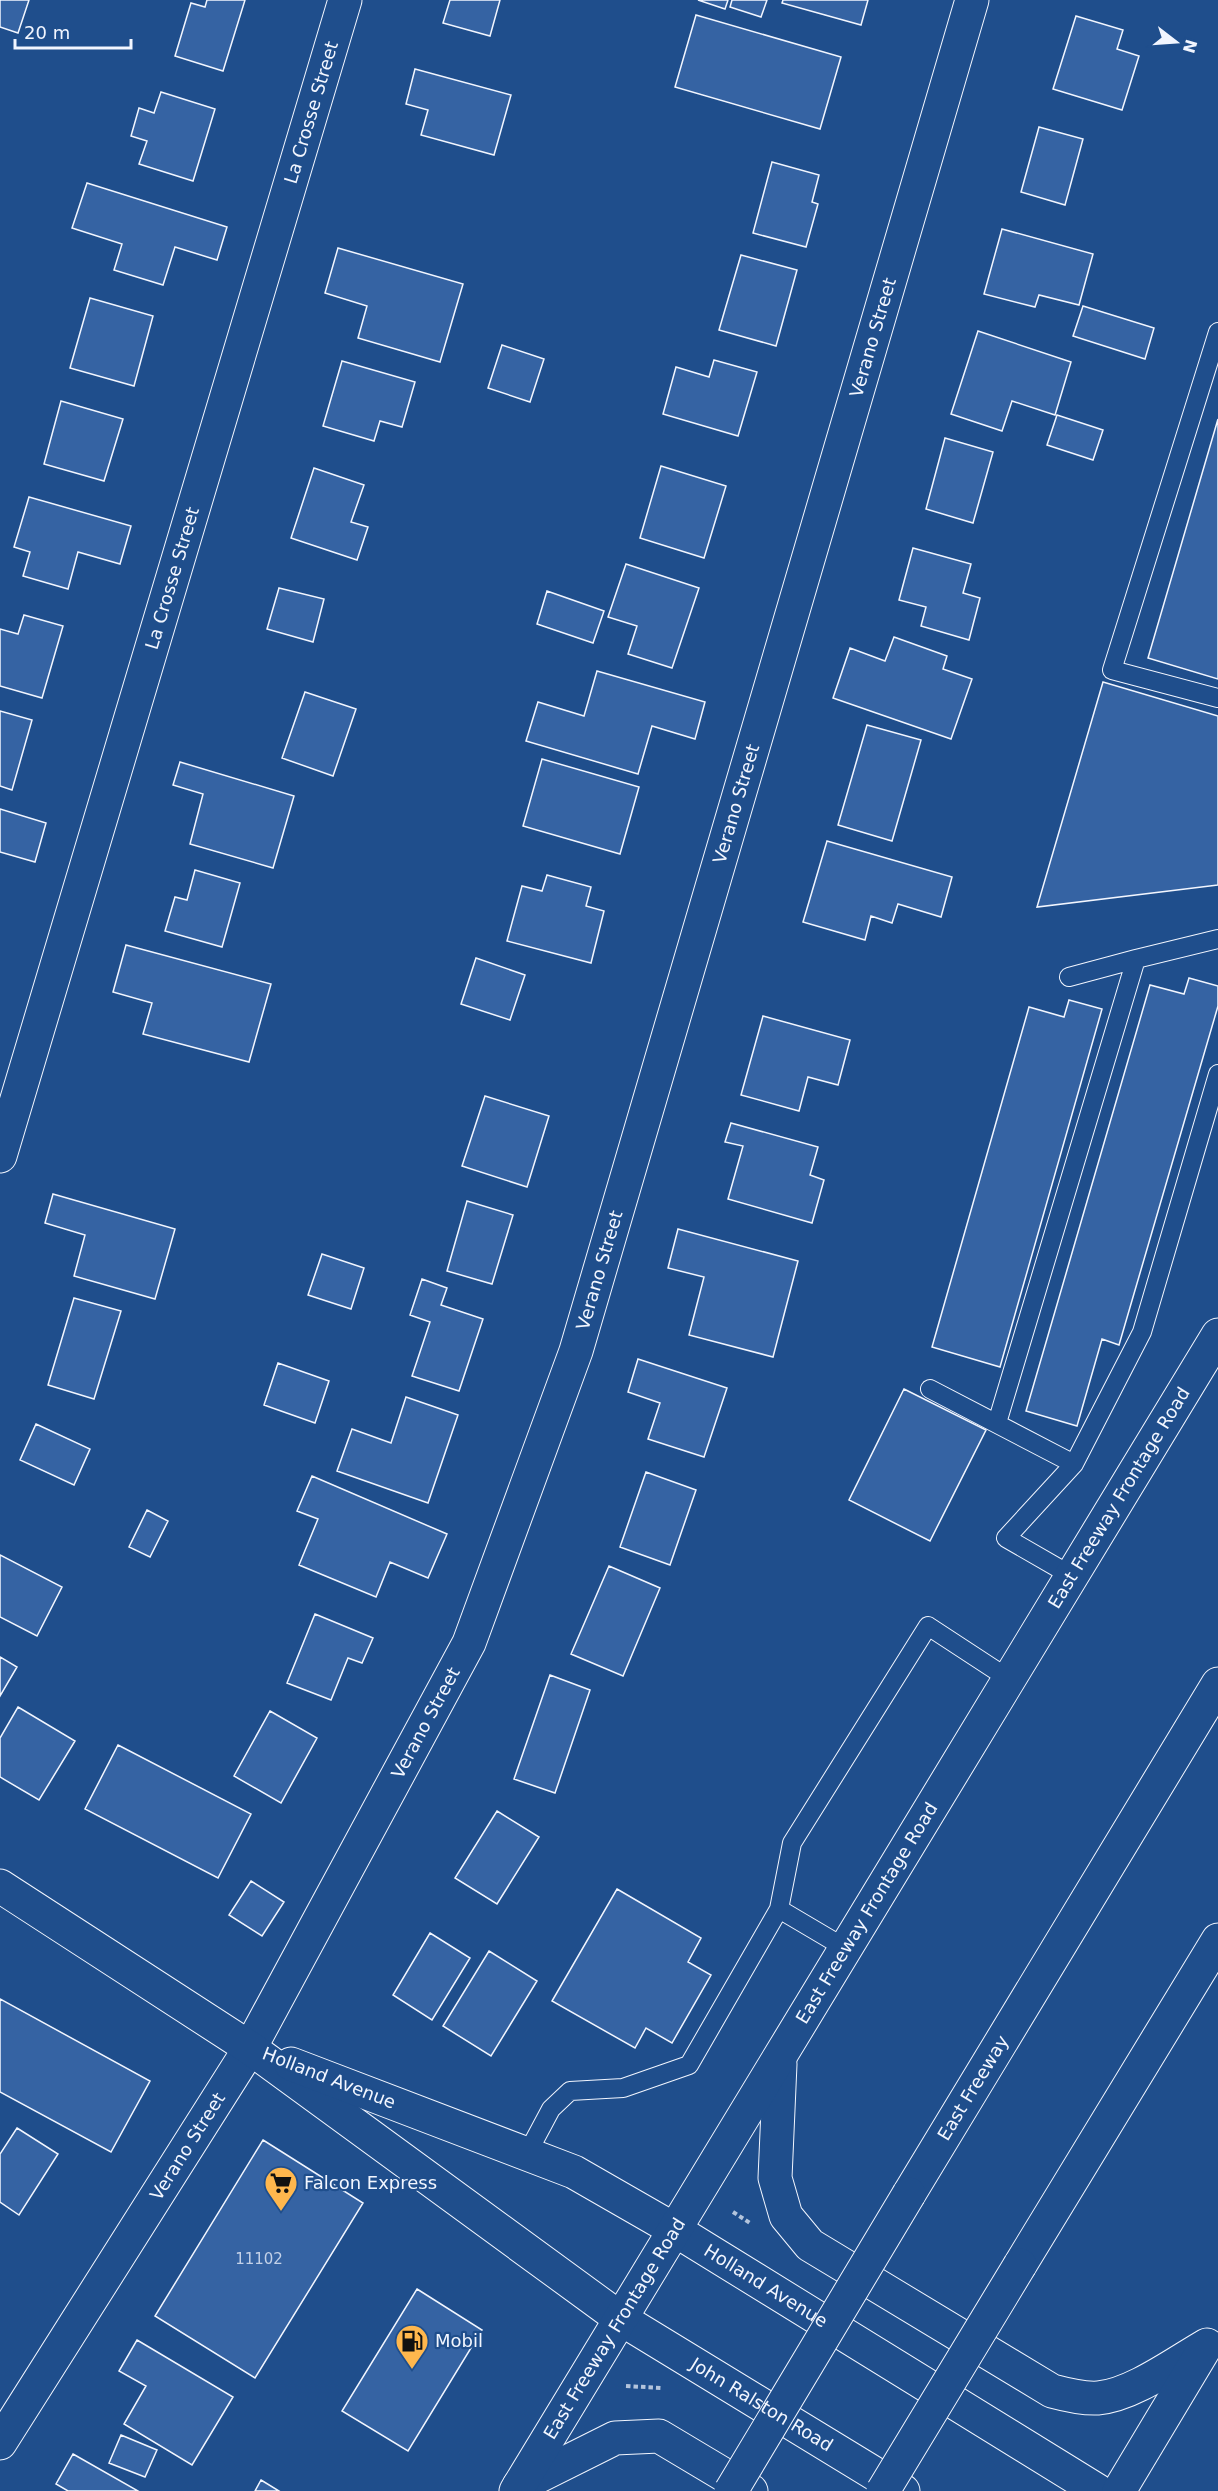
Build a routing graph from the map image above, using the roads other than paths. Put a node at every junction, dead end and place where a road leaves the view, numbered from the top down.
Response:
1 (345, 0) edge
2 (972, 0) edge
3 (1218, 332) edge
4 (1218, 698) edge
5 (1218, 939) edge
6 (1136, 959) junction
7 (1069, 977) dead end
8 (1218, 1074) edge
9 (0, 1156) edge
10 (1218, 1335) edge
11 (930, 1389) dead end
12 (997, 1423) junction
13 (1074, 1464) junction
14 (1072, 1576) junction
15 (1008, 1679) junction
16 (1218, 1684) edge
17 (0, 1886) edge
18 (779, 1909) junction
19 (1218, 1940) edge
20 (845, 1948) junction
21 (250, 2048) junction
22 (780, 2059) junction
23 (527, 2154) junction
24 (675, 2230) junction
25 (621, 2319) junction
26 (1213, 2336) edge
27 (0, 2443) edge
28 (517, 2488) edge
29 (730, 2491) edge
30 (751, 2491) edge
31 (883, 2491) edge
32 (903, 2491) edge
33 (1098, 2491) edge
34 (1119, 2491) edge

1 - 9 main road, La Crosse Street
2 - 21 main road, Verano Street
3 - 4 lane
5 - 6 lane
6 - 7 lane
6 - 12 lane
8 - 13 lane
10 - 14 main road, East Freeway Frontage Road
11 - 12 lane
12 - 13 lane
13 - 14 lane
14 - 15 main road, East Freeway Frontage Road
15 - 18 lane
15 - 20 main road, East Freeway Frontage Road
16 - 29 main road, East Freeway, bridge
17 - 21 main road, Holland Avenue
18 - 20 lane
18 - 23 lane
19 - 31 main road, bridge
20 - 22 main road, East Freeway Frontage Road
21 - 23 main road, Holland Avenue
21 - 25 main road, Holland Avenue
21 - 27 main road, Verano Street
22 - 24 main road, East Freeway Frontage Road
22 - 26 main road
23 - 24 main road, Holland Avenue
24 - 25 main road, East Freeway Frontage Road
24 - 33 main road, Holland Avenue
25 - 28 main road, East Freeway Frontage Road
25 - 32 main road, John Ralston Road
26 - 34 main road
28 - 30 main road

